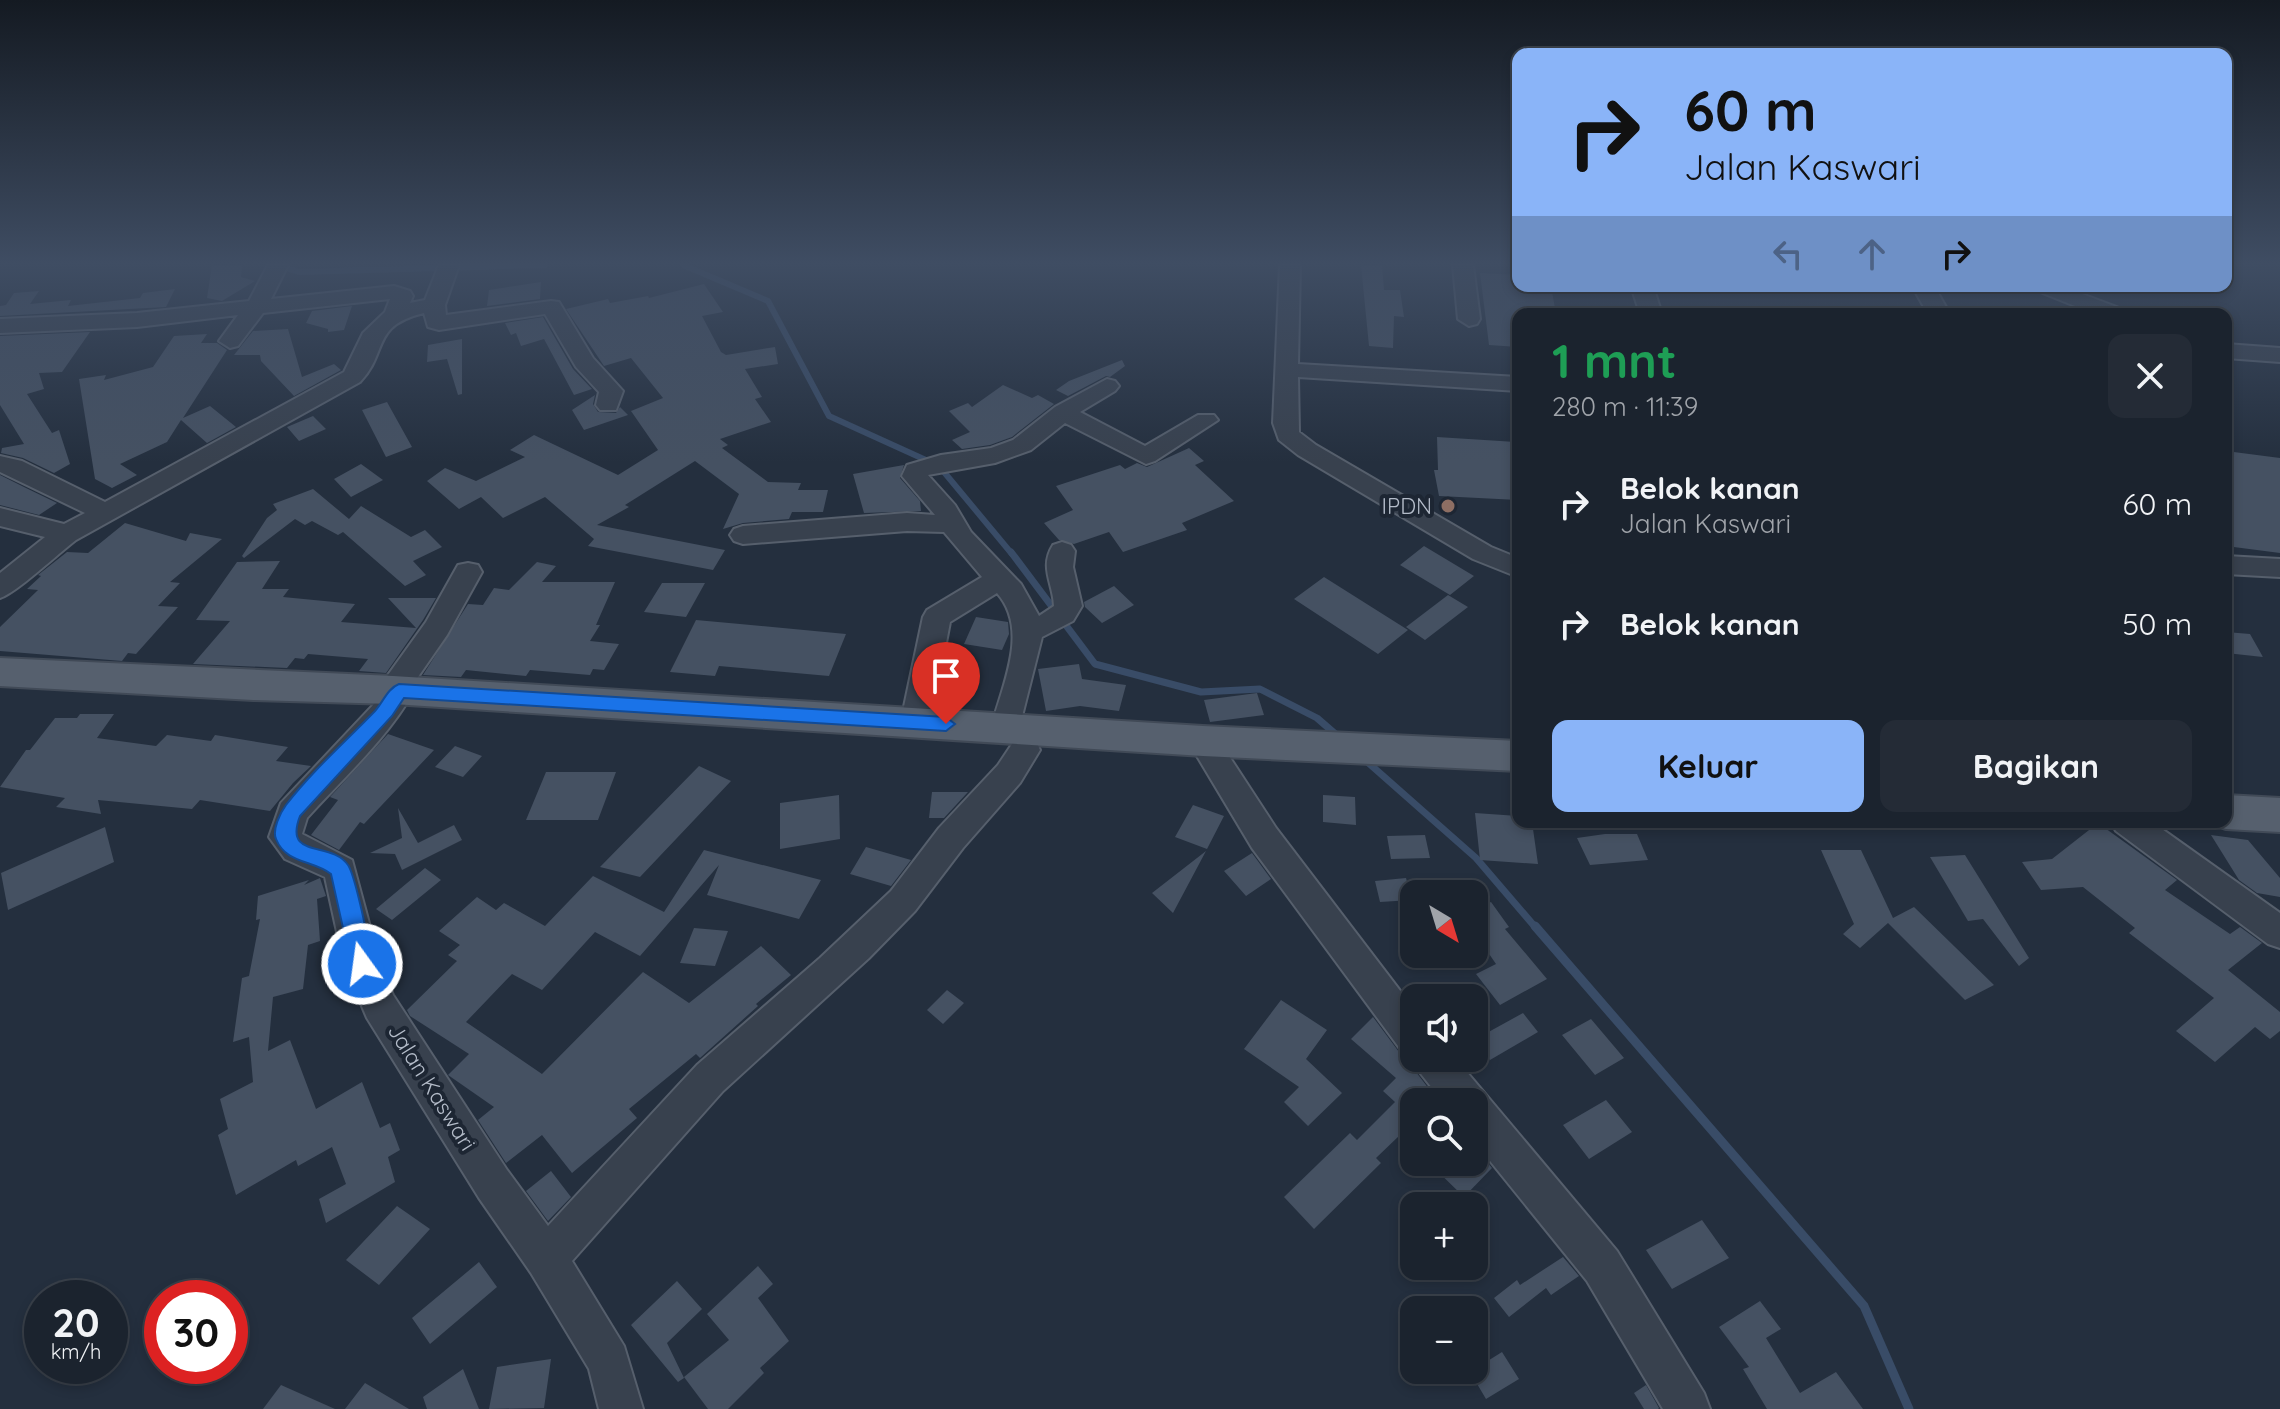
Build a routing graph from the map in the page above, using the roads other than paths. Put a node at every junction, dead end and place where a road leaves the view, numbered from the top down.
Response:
1 (238, 331) edge
2 (378, 331) edge
3 (565, 331) edge
4 (1289, 331) edge
5 (2232, 340) edge
6 (230, 341) dead end
7 (2280, 343) edge
8 (2232, 351) edge
9 (2280, 355) edge
10 (1288, 370) junction
11 (1512, 384) edge
12 (1107, 386) dead end
13 (608, 405) dead end
14 (1063, 412) junction
15 (1206, 420) dead end
16 (0, 464) edge
17 (104, 512) junction
18 (0, 517) edge
19 (952, 524) junction
20 (67, 534) junction
21 (743, 535) dead end
22 (1062, 551) dead end
23 (2232, 565) edge
24 (1512, 566) edge
25 (2280, 568) edge
26 (468, 572) dead end
27 (1001, 578) junction
28 (0, 588) edge
29 (1045, 624) junction
30 (0, 672) edge
31 (0, 692) edge
32 (393, 697) junction
33 (916, 721) junction
34 (788, 726) junction
35 (1015, 739) junction
36 (1208, 750) junction
37 (1512, 756) edge
38 (1398, 760) junction
39 (1512, 775) edge
40 (2232, 791) edge
41 (2280, 793) edge
42 (2232, 812) edge
43 (2280, 815) edge
44 (2135, 828) edge
45 (2280, 933) edge
46 (1400, 1019) edge
47 (1442, 1072) edge
48 (1456, 1088) edge
49 (1488, 1128) edge
50 (546, 1258) junction
51 (621, 1409) edge
52 (1688, 1409) edge

1 - 6 street
2 - 17 street
3 - 13 street
4 - 10 street
5 - 7 street
8 - 9 street
10 - 11 street
10 - 24 street
12 - 14 street
14 - 15 street
14 - 19 street
16 - 17 street
17 - 20 street
18 - 20 street
19 - 21 street
19 - 27 street
20 - 28 street
22 - 29 street
23 - 25 street
26 - 32 street
27 - 29 street
27 - 33 street
29 - 35 street
30 - 32 main road
31 - 32 main road
32 - 34 main road
32 - 50 street, Jalan Kaswari
33 - 34 main road
33 - 35 main road
34 - 35 main road
35 - 36 main road
35 - 50 street
36 - 38 main road
36 - 46 street
37 - 38 main road
38 - 39 main road
40 - 41 main road
42 - 43 main road
44 - 45 street
47 - 48 street
49 - 52 street
50 - 51 street, Jalan Kaswari

